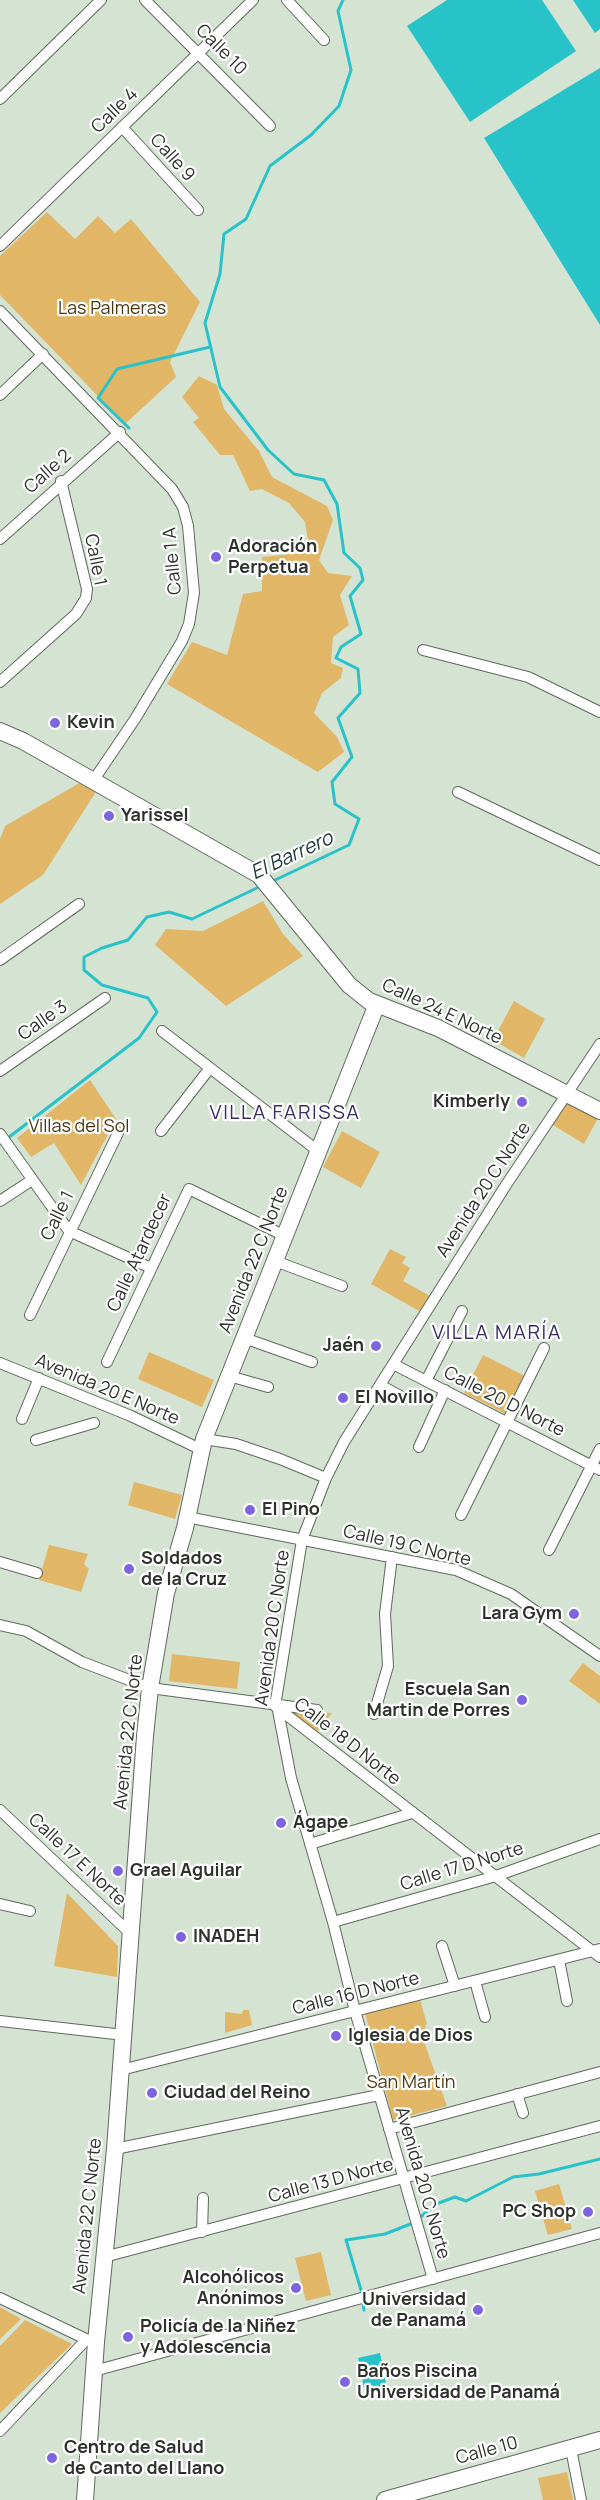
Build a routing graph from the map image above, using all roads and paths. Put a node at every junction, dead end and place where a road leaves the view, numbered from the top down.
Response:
1 (101, 0) edge
2 (145, 0) edge
3 (253, 0) edge
4 (287, 0) edge
5 (324, 40) dead end
6 (197, 54) junction
7 (0, 99) edge
8 (270, 126) dead end
9 (122, 127) junction
10 (198, 210) dead end
11 (0, 246) edge
12 (0, 311) edge
13 (43, 354) junction
14 (0, 395) edge
15 (120, 432) junction
16 (61, 482) junction
17 (0, 539) edge
18 (423, 650) dead end
19 (0, 682) edge
20 (600, 712) edge
21 (0, 731) edge
22 (93, 781) junction
23 (458, 792) dead end
24 (600, 860) edge
25 (79, 904) dead end
26 (0, 960) edge
27 (105, 998) dead end
28 (377, 1004) junction
29 (162, 1031) dead end
30 (600, 1044) edge
31 (210, 1068) junction
32 (0, 1071) edge
33 (566, 1094) junction
34 (600, 1111) edge
35 (161, 1131) dead end
36 (118, 1133) dead end
37 (0, 1134) edge
38 (318, 1151) junction
39 (32, 1179) junction
40 (0, 1201) edge
41 (69, 1231) junction
42 (285, 1236) junction
43 (275, 1261) junction
44 (151, 1268) junction
45 (342, 1286) dead end
46 (462, 1311) dead end
47 (30, 1315) dead end
48 (244, 1338) junction
49 (544, 1348) dead end
50 (107, 1362) dead end
51 (312, 1362) dead end
52 (0, 1363) edge
53 (393, 1364) junction
54 (229, 1376) junction
55 (39, 1378) junction
56 (426, 1381) junction
57 (380, 1385) junction
58 (268, 1387) dead end
59 (446, 1390) junction
60 (402, 1397) dead end
61 (22, 1419) dead end
62 (509, 1421) junction
63 (94, 1423) dead end
64 (36, 1440) dead end
65 (202, 1444) junction
66 (419, 1447) dead end
67 (600, 1449) edge
68 (596, 1468) edge
69 (326, 1478) junction
70 (461, 1515) dead end
71 (187, 1517) junction
72 (302, 1539) junction
73 (549, 1550) dead end
74 (392, 1557) junction
75 (0, 1562) edge
76 (37, 1573) dead end
77 (0, 1625) edge
78 (600, 1656) edge
79 (150, 1688) junction
80 (275, 1706) junction
81 (317, 1710) dead end
82 (374, 1714) dead end
83 (0, 1810) edge
84 (412, 1814) junction
85 (600, 1839) edge
86 (310, 1844) junction
87 (496, 1876) junction
88 (0, 1904) edge
89 (30, 1911) dead end
90 (333, 1922) junction
91 (131, 1934) junction
92 (442, 1946) dead end
93 (597, 1953) edge
94 (559, 1960) junction
95 (475, 1981) junction
96 (455, 1986) junction
97 (567, 2001) dead end
98 (355, 2011) junction
99 (484, 2017) dead end
100 (0, 2021) edge
101 (124, 2035) junction
102 (121, 2070) junction
103 (600, 2072) edge
104 (517, 2094) junction
105 (379, 2096) junction
106 (523, 2113) dead end
107 (600, 2126) edge
108 (389, 2129) junction
109 (115, 2149) junction
110 (404, 2180) junction
111 (203, 2198) dead end
112 (202, 2232) junction
113 (600, 2233) edge
114 (104, 2256) junction
115 (433, 2279) junction
116 (0, 2298) edge
117 (90, 2341) junction
118 (94, 2371) junction
119 (0, 2431) edge
120 (600, 2440) edge
121 (571, 2448) junction
122 (85, 2500) edge
123 (385, 2500) edge
124 (581, 2500) edge

1 - 7 street
2 - 6 street, Calle 10
3 - 6 street, Calle 4
4 - 5 street
6 - 8 street, Calle 10
6 - 9 street, Calle 4
9 - 10 street, Calle 9
9 - 11 street, Calle 4
12 - 13 street, Calle 1 A
13 - 14 street
13 - 15 street, Calle 1 A
15 - 16 street, Calle 2
15 - 22 street, Calle 1 A
16 - 17 street, Calle 2
16 - 19 street, Calle 1
18 - 20 street
21 - 22 street, Calle 24 E Norte
22 - 28 street, Calle 24 E Norte
23 - 24 street
25 - 26 street
27 - 32 street, Calle 3
28 - 33 street, Calle 24 E Norte
28 - 38 street, Avenida 22 C Norte
29 - 31 street
30 - 33 street, Avenida 20 C Norte
31 - 35 street
31 - 38 street
33 - 34 street, Calle 24 E Norte
33 - 53 street, Avenida 20 C Norte
36 - 41 street, Calle 1
37 - 39 street
38 - 42 street, Avenida 22 C Norte
39 - 40 street
39 - 41 street
41 - 44 street
41 - 47 street, Calle 1
42 - 43 street, Avenida 22 C Norte
42 - 44 street, Calle Atardecer
43 - 45 street
43 - 48 street, Avenida 22 C Norte
44 - 50 street, Calle Atardecer
46 - 56 street
48 - 51 street
48 - 54 street, Avenida 22 C Norte
49 - 62 street
52 - 55 street, Avenida 20 E Norte
53 - 56 street, Calle 20 D Norte
53 - 57 street, Avenida 20 C Norte
54 - 58 street
54 - 65 street, Avenida 22 C Norte
55 - 61 street
55 - 65 street, Avenida 20 E Norte
56 - 59 street, Calle 20 D Norte
57 - 60 street
57 - 69 street, Avenida 20 C Norte
59 - 62 street, Calle 20 D Norte
59 - 66 street
62 - 68 street, Calle 20 D Norte
62 - 70 street
63 - 64 street
65 - 69 street, Avenida 20 E Norte
65 - 71 street, Avenida 22 C Norte
67 - 68 street
68 - 73 street
69 - 72 street, Avenida 20 C Norte
71 - 72 street, Calle 19 C Norte
71 - 79 street, Avenida 22 C Norte
72 - 74 street, Calle 19 C Norte
72 - 80 street, Avenida 20 C Norte
74 - 78 street, Calle 19 C Norte
74 - 82 street
75 - 76 street
77 - 79 street, Calle 18 D Norte
79 - 80 street, Calle 18 D Norte
79 - 91 street, Avenida 22 C Norte
80 - 81 street
80 - 84 street, Calle 18 D Norte
80 - 86 street, Avenida 20 C Norte
83 - 91 street, Calle 17 E Norte
84 - 86 street
84 - 87 street, Calle 18 D Norte
85 - 87 street, Calle 17 D Norte
86 - 90 street, Avenida 20 C Norte
87 - 90 street, Calle 17 D Norte
87 - 93 street, Calle 18 D Norte
88 - 89 street
90 - 98 street, Avenida 20 C Norte
91 - 101 street, Avenida 22 C Norte
92 - 96 street
93 - 94 street, Calle 16 D Norte
94 - 95 street, Calle 16 D Norte
94 - 97 street
95 - 96 street, Calle 16 D Norte
95 - 99 street
96 - 98 street, Calle 16 D Norte
98 - 102 street, Calle 16 D Norte
98 - 105 street, Avenida 20 C Norte
100 - 101 street
101 - 102 street, Avenida 22 C Norte
102 - 109 street, Avenida 22 C Norte
103 - 104 street
104 - 106 street
104 - 108 street
105 - 108 street, Avenida 20 C Norte
105 - 109 street
107 - 110 street, Calle 13 D Norte
108 - 110 street, Avenida 20 C Norte
109 - 114 street, Avenida 22 C Norte
110 - 112 street, Calle 13 D Norte
110 - 115 street, Avenida 20 C Norte
111 - 112 street
112 - 114 street, Calle 13 D Norte
113 - 115 street
114 - 117 street, Avenida 22 C Norte
115 - 118 street
116 - 117 street
117 - 118 street, Avenida 22 C Norte
117 - 119 street
118 - 122 street, Avenida 22 C Norte
120 - 121 street, Calle 10
121 - 123 street, Calle 10
121 - 124 street

